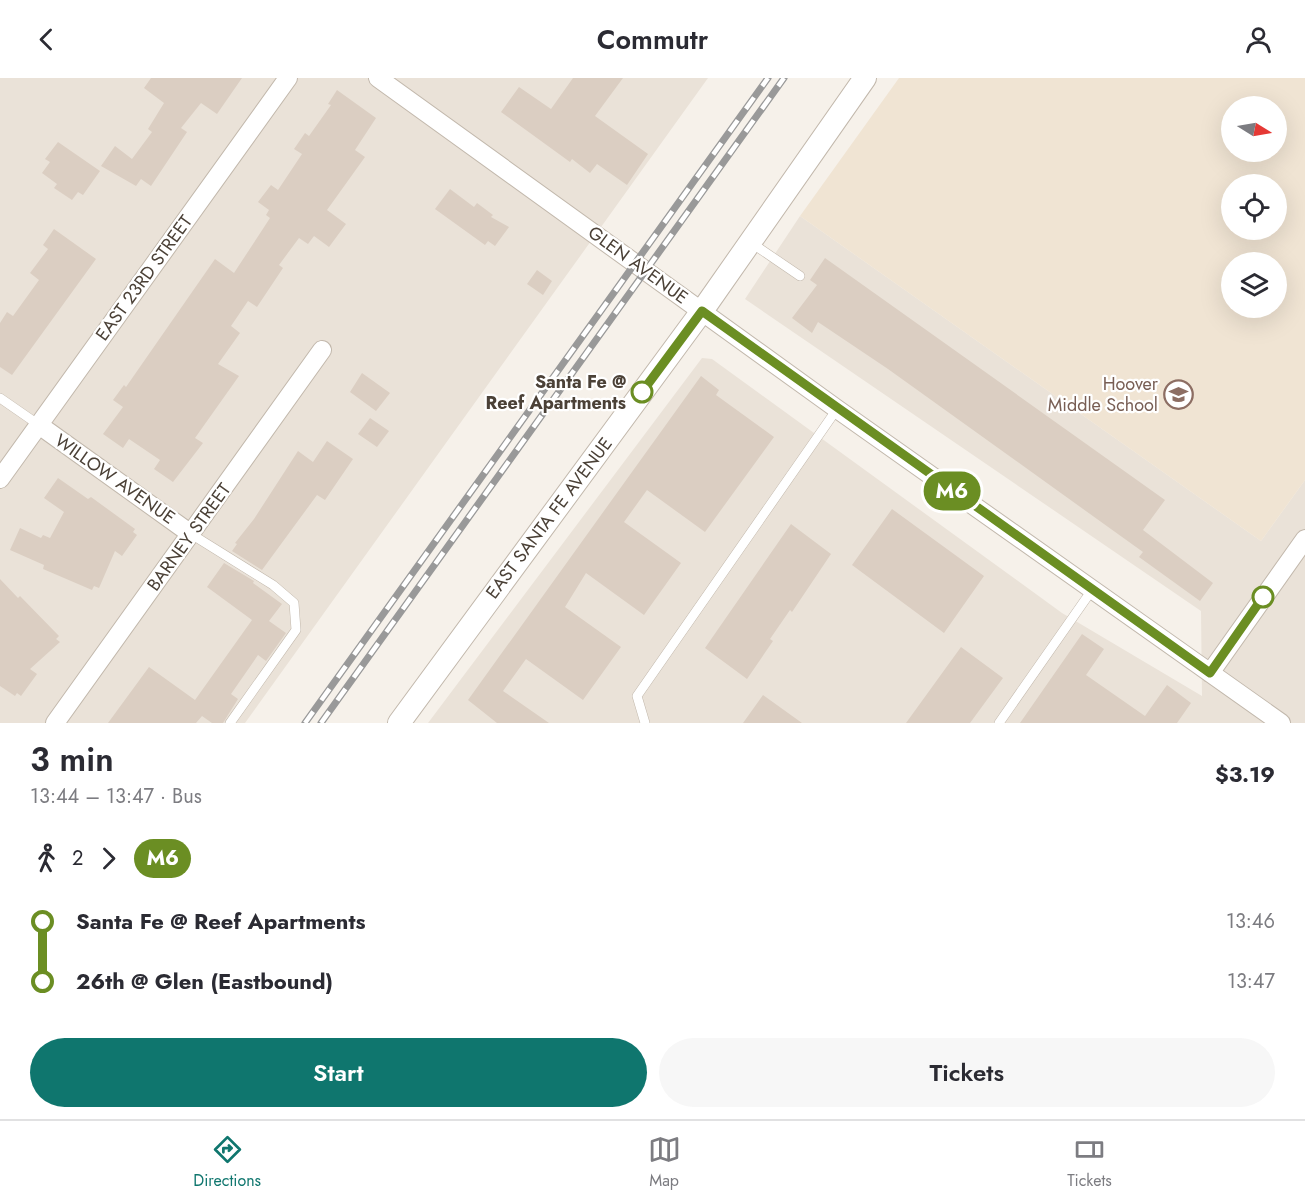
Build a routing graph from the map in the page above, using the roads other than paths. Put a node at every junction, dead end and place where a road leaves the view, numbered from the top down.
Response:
1 (288, 78) edge
2 (378, 78) edge
3 (865, 78) edge
4 (750, 242) junction
5 (801, 276) dead end
6 (702, 311) junction
7 (322, 350) dead end
8 (0, 398) edge
9 (837, 409) junction
10 (39, 425) junction
11 (0, 479) edge
12 (191, 534) junction
13 (1305, 538) edge
14 (1092, 590) junction
15 (1210, 673) junction
16 (55, 723) edge
17 (230, 723) edge
18 (399, 723) edge
19 (645, 723) edge
20 (999, 723) edge
21 (1281, 723) edge

1 - 10 street, EAST 23RD STREET
2 - 6 street, GLEN AVENUE
3 - 4 street, EAST SANTA FE AVENUE
4 - 5 lane
4 - 6 street, EAST SANTA FE AVENUE
6 - 9 street, GLEN AVENUE
6 - 18 street, EAST SANTA FE AVENUE
7 - 12 street, BARNEY STREET
8 - 10 lane
9 - 14 street, GLEN AVENUE
9 - 19 lane
10 - 11 street, EAST 23RD STREET
10 - 12 street, WILLOW AVENUE
12 - 16 street, BARNEY STREET
12 - 17 lane
13 - 15 street
14 - 15 street, GLEN AVENUE
14 - 20 lane
15 - 21 street, GLEN AVENUE

